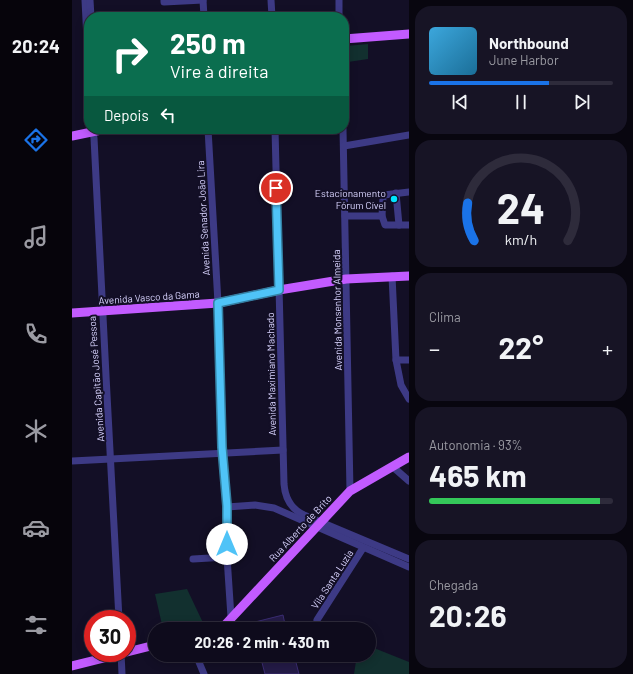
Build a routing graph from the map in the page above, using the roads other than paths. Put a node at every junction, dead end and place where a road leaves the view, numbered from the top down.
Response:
1 (85, 0) edge
2 (90, 0) edge
3 (164, 0) edge
4 (203, 0) edge
5 (271, 0) edge
6 (338, 0) edge
7 (86, 12) edge
8 (91, 12) edge
9 (204, 12) edge
10 (272, 12) edge
11 (339, 12) edge
12 (409, 34) edge
13 (349, 39) edge
14 (84, 134) edge
15 (96, 134) edge
16 (208, 134) edge
17 (275, 134) edge
18 (343, 134) edge
19 (409, 135) edge
20 (72, 136) edge
21 (344, 146) junction
22 (409, 192) edge
23 (396, 194) junction
24 (345, 216) junction
25 (382, 216) junction
26 (409, 224) edge
27 (399, 225) junction
28 (392, 276) junction
29 (409, 276) edge
30 (346, 279) junction
31 (279, 290) junction
32 (218, 303) junction
33 (102, 312) junction
34 (72, 313) edge
35 (396, 360) junction
36 (409, 360) edge
37 (407, 390) edge
38 (409, 399) edge
39 (283, 450) junction
40 (223, 453) junction
41 (409, 457) edge
42 (111, 459) junction
43 (72, 461) edge
44 (393, 467) junction
45 (409, 481) edge
46 (350, 491) junction
47 (227, 506) junction
48 (318, 525) junction
49 (363, 548) junction
50 (227, 557) junction
51 (193, 559) dead end
52 (409, 559) edge
53 (409, 568) edge
54 (119, 610) edge
55 (231, 617) junction
56 (317, 620) dead end
57 (227, 622) edge
58 (148, 648) edge
59 (136, 650) edge
60 (88, 662) edge
61 (123, 662) edge
62 (199, 662) edge
63 (72, 666) edge
64 (122, 674) edge
65 (204, 674) edge

1 - 7 street
2 - 8 street
3 - 4 street
4 - 9 street
5 - 10 street
6 - 11 street
12 - 13 main road
14 - 20 main road
15 - 33 street, Avenida Capitão José Pessoa
16 - 32 street, Avenida Senador João Lira
17 - 31 street, Avenida Maximiano Machado
18 - 21 street, Avenida Monsenhor Almeida
19 - 21 street
21 - 24 street, Avenida Monsenhor Almeida
22 - 23 street
23 - 25 street
23 - 27 street
24 - 25 street
24 - 30 street, Avenida Monsenhor Almeida
25 - 27 street
26 - 27 street
28 - 29 main road, Avenida Vasco da Gama
28 - 30 main road, Avenida Vasco da Gama
28 - 35 street
30 - 31 main road, Avenida Vasco da Gama
30 - 46 street, Avenida Monsenhor Almeida
31 - 32 main road, Avenida Vasco da Gama
31 - 39 street, Avenida Maximiano Machado
32 - 33 main road, Avenida Vasco da Gama
32 - 40 street, Avenida Senador João Lira
33 - 34 main road, Avenida Vasco da Gama
33 - 42 street, Avenida Capitão José Pessoa
35 - 36 street
35 - 37 street
37 - 38 street
39 - 40 street
39 - 48 street, Avenida Maximiano Machado
40 - 42 street
40 - 47 street, Avenida Senador João Lira
41 - 44 main road, Rua Alberto de Brito
42 - 43 street
42 - 54 street, Avenida Capitão José Pessoa
44 - 45 street
44 - 46 main road, Rua Alberto de Brito
46 - 48 main road, Rua Alberto de Brito
47 - 48 street
47 - 50 street, Avenida Senador João Lira
48 - 49 street
48 - 52 street
48 - 55 main road, Rua Alberto de Brito
49 - 53 street
49 - 56 street, Vila Santa Luzia
50 - 51 street
50 - 55 street, Avenida Senador João Lira
55 - 57 main road, Rua Alberto de Brito
58 - 59 main road
60 - 63 main road
61 - 64 street
62 - 65 street

